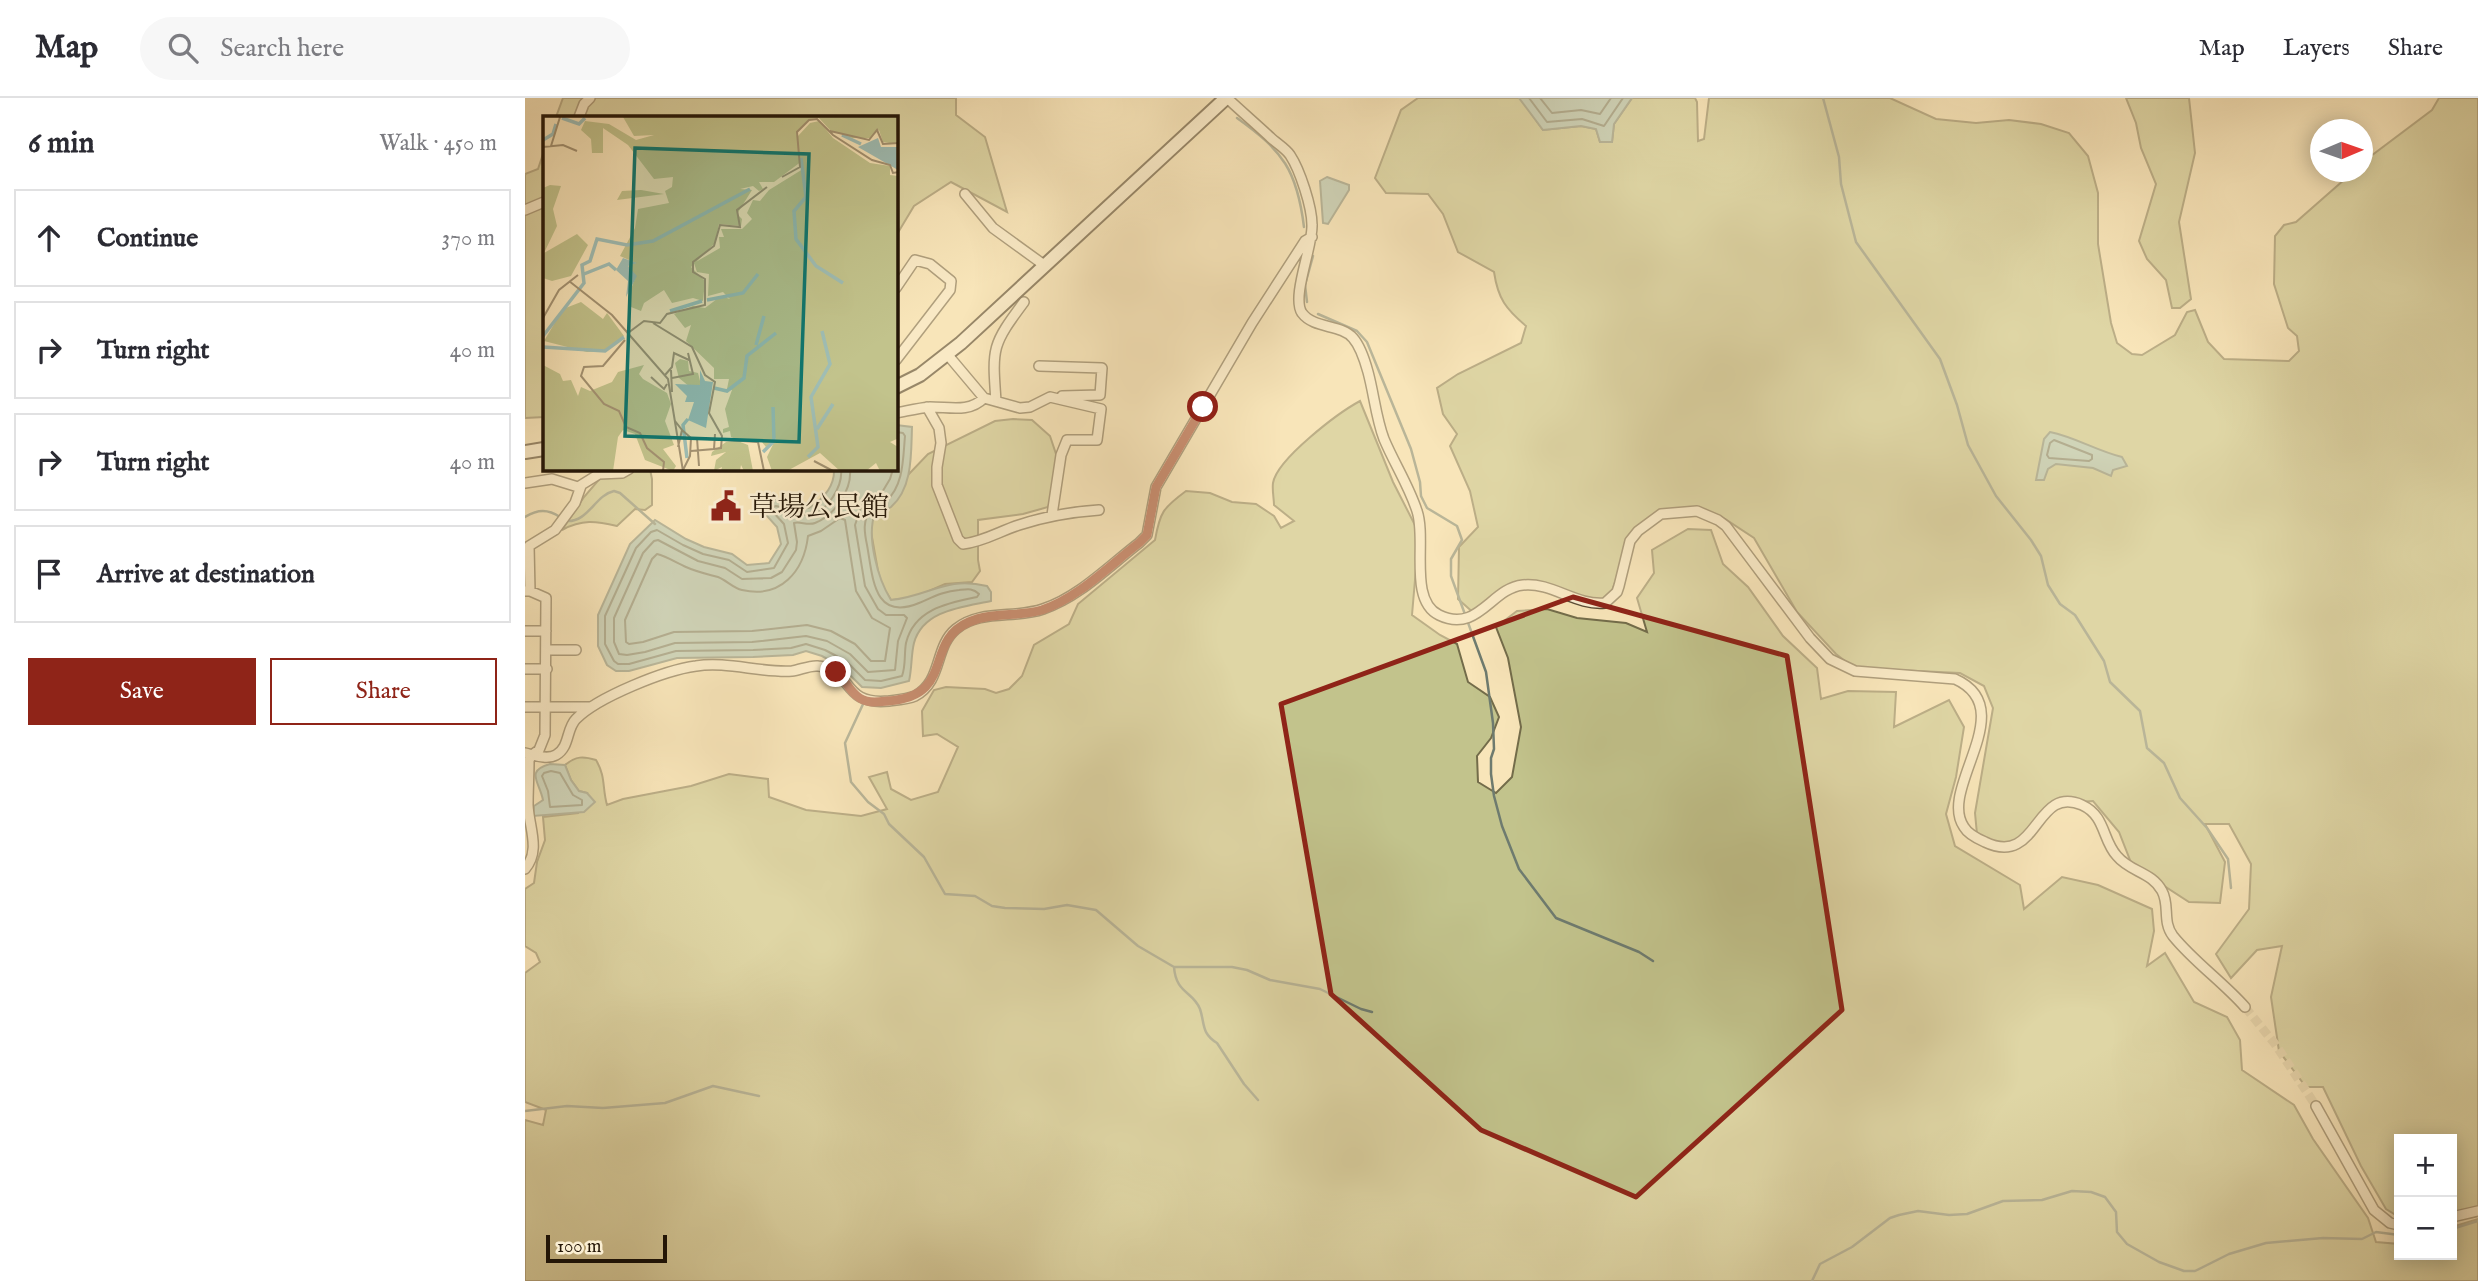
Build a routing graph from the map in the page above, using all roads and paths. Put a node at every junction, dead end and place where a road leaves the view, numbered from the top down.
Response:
1 (590, 98) edge
2 (1226, 98) edge
3 (579, 116) edge
4 (965, 194) dead end
5 (543, 202) edge
6 (525, 210) edge
7 (1311, 237) junction
8 (1044, 265) junction
9 (898, 285) edge
10 (1024, 302) dead end
11 (947, 354) junction
12 (898, 357) edge
13 (1039, 366) dead end
14 (898, 386) edge
15 (1050, 397) junction
16 (984, 398) junction
17 (996, 401) junction
18 (927, 407) junction
19 (898, 413) edge
20 (543, 449) edge
21 (525, 452) edge
22 (624, 471) edge
23 (525, 483) edge
24 (581, 486) junction
25 (1099, 510) dead end
26 (1052, 515) junction
27 (527, 546) edge
28 (528, 591) edge
29 (525, 631) edge
30 (546, 631) junction
31 (546, 650) junction
32 (576, 650) dead end
33 (525, 669) edge
34 (547, 669) junction
35 (525, 707) edge
36 (589, 707) junction
37 (547, 708) junction
38 (529, 754) edge
39 (525, 869) edge
40 (2245, 1007) tunnel mouth
41 (2316, 1106) tunnel mouth
42 (2478, 1211) edge
43 (2457, 1216) edge
44 (2394, 1223) edge

1 - 3 street
2 - 7 street
2 - 8 street
4 - 8 street
5 - 6 street
7 - 36 street
7 - 40 street
8 - 11 street
9 - 12 street
10 - 17 street
11 - 14 street
11 - 16 street
13 - 15 street
15 - 17 street
15 - 26 street
16 - 17 street
16 - 18 street
18 - 19 street
18 - 26 street
20 - 21 street
22 - 24 street
23 - 24 street
24 - 27 street
25 - 26 street
27 - 28 street
28 - 30 street
29 - 30 street
30 - 31 street
31 - 32 street
31 - 34 street
33 - 34 street
34 - 37 street
35 - 37 street
36 - 37 street
36 - 38 street
37 - 38 street
38 - 39 street
41 - 44 street
42 - 43 street

